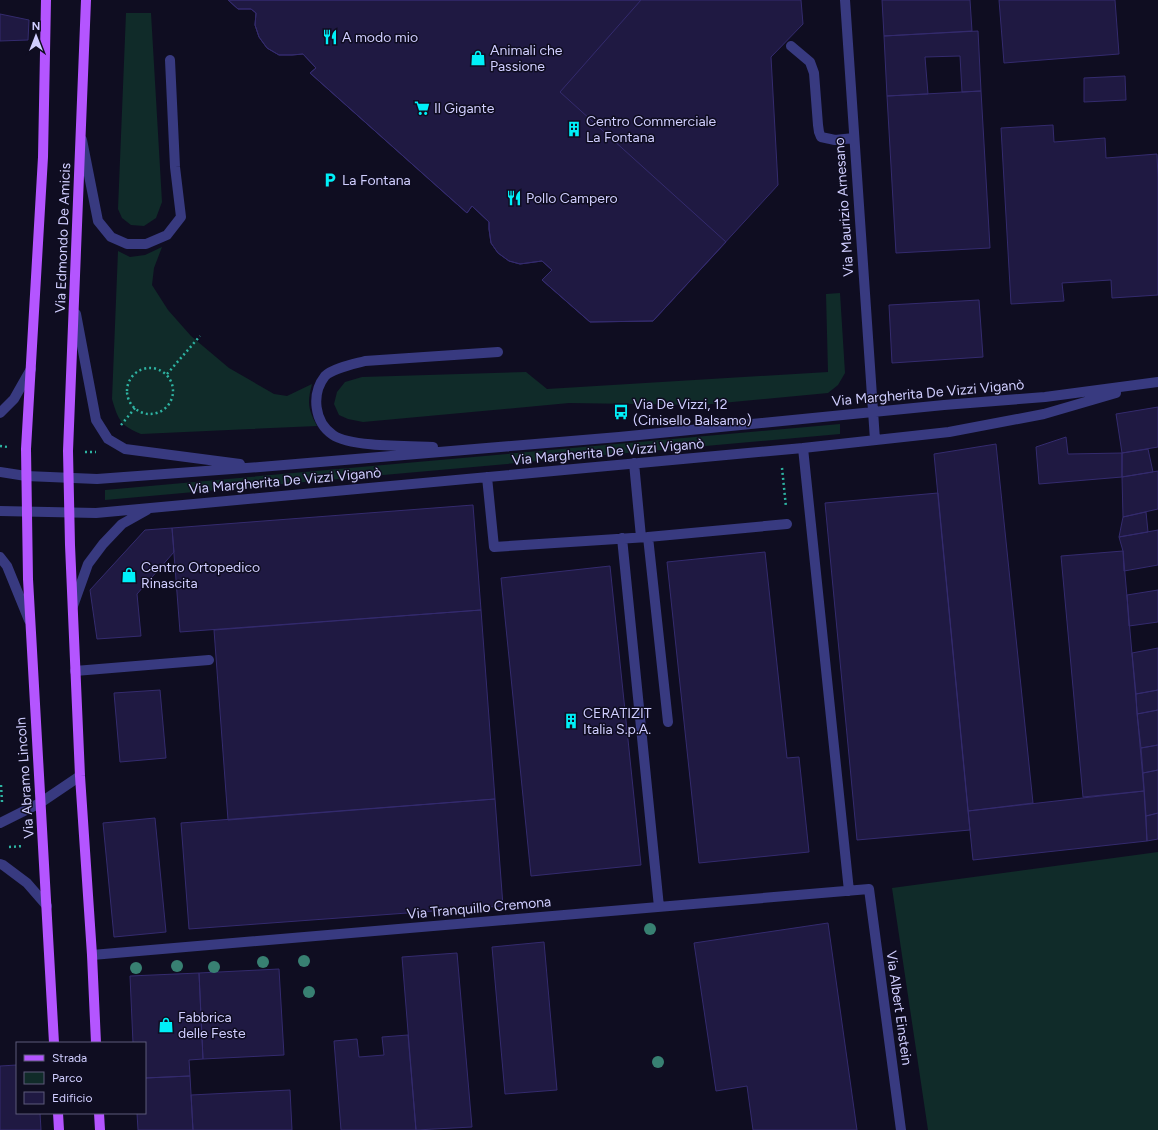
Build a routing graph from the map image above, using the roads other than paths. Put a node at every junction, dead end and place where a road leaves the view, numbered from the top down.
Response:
1 (46, 0) edge
2 (86, 0) edge
3 (845, 0) edge
4 (791, 46) dead end
5 (170, 60) dead end
6 (81, 131) junction
7 (854, 138) junction
8 (74, 304) junction
9 (498, 352) dead end
10 (31, 369) junction
11 (1158, 382) edge
12 (1143, 385) junction
13 (873, 412) junction
14 (0, 413) edge
15 (875, 440) junction
16 (803, 448) junction
17 (468, 450) junction
18 (634, 463) junction
19 (260, 467) junction
20 (0, 472) edge
21 (26, 476) junction
22 (487, 476) junction
23 (69, 478) junction
24 (151, 508) junction
25 (0, 511) edge
26 (27, 511) junction
27 (70, 512) junction
28 (787, 524) road end
29 (645, 537) junction
30 (622, 538) junction
31 (0, 557) edge
32 (72, 608) junction
33 (30, 622) junction
34 (209, 660) dead end
35 (75, 671) junction
36 (668, 722) dead end
37 (80, 776) junction
38 (40, 803) junction
39 (0, 823) edge
40 (0, 864) edge
41 (869, 889) joint
42 (850, 891) junction
43 (47, 906) junction
44 (659, 907) junction
45 (92, 955) junction
46 (54, 1042) edge
47 (96, 1042) edge
48 (58, 1114) edge
49 (99, 1114) edge
50 (59, 1130) edge
51 (100, 1130) edge
52 (901, 1130) edge

1 - 10 main road, Via Edmondo De Amicis
2 - 6 main road, Via Edmondo De Amicis
3 - 7 street, Via Maurizio Arnesano
4 - 7 street
5 - 6 street
6 - 8 main road, Via Edmondo De Amicis
7 - 13 street, Via Maurizio Arnesano
8 - 19 street
8 - 23 main road, Via Edmondo De Amicis
9 - 17 street
10 - 14 street
10 - 21 main road, Via Edmondo De Amicis
11 - 12 street, Via Margherita De Vizzi Viganò
12 - 13 street, Via Margherita De Vizzi Viganò
12 - 15 street, Via Margherita De Vizzi Viganò
13 - 15 street, Via Maurizio Arnesano
13 - 17 street, Via Margherita De Vizzi Viganò
15 - 16 street, Via Margherita De Vizzi Viganò
16 - 18 street, Via Margherita De Vizzi Viganò
16 - 42 street
17 - 19 street, Via Margherita De Vizzi Viganò
18 - 22 street, Via Margherita De Vizzi Viganò
18 - 29 street
19 - 23 street, Via Margherita De Vizzi Viganò
20 - 21 street, Via Margherita De Vizzi Viganò
21 - 23 street, Via Margherita De Vizzi Viganò
21 - 26 main road, Via Edmondo De Amicis
22 - 24 street, Via Margherita De Vizzi Viganò
22 - 30 street
23 - 27 main road, Via Edmondo De Amicis
24 - 27 street, Via Margherita De Vizzi Viganò
24 - 32 street
25 - 26 street, Via Margherita De Vizzi Viganò
26 - 27 street, Via Margherita De Vizzi Viganò
26 - 33 main road, Via Abramo Lincoln
27 - 32 main road, Via Edmondo De Amicis
28 - 29 street
29 - 30 street
29 - 36 street
30 - 44 street
31 - 33 street
32 - 35 main road
33 - 38 main road, Via Abramo Lincoln
34 - 35 street
35 - 37 main road
37 - 38 street
37 - 45 main road
38 - 39 street
38 - 43 main road, Via Abramo Lincoln
40 - 43 street
41 - 42 street, Via Tranquillo Cremona
41 - 52 street, Via Albert Einstein
42 - 44 street, Via Tranquillo Cremona
43 - 46 main road, Via Abramo Lincoln
44 - 45 street, Via Tranquillo Cremona
45 - 47 main road
48 - 50 main road
49 - 51 main road

